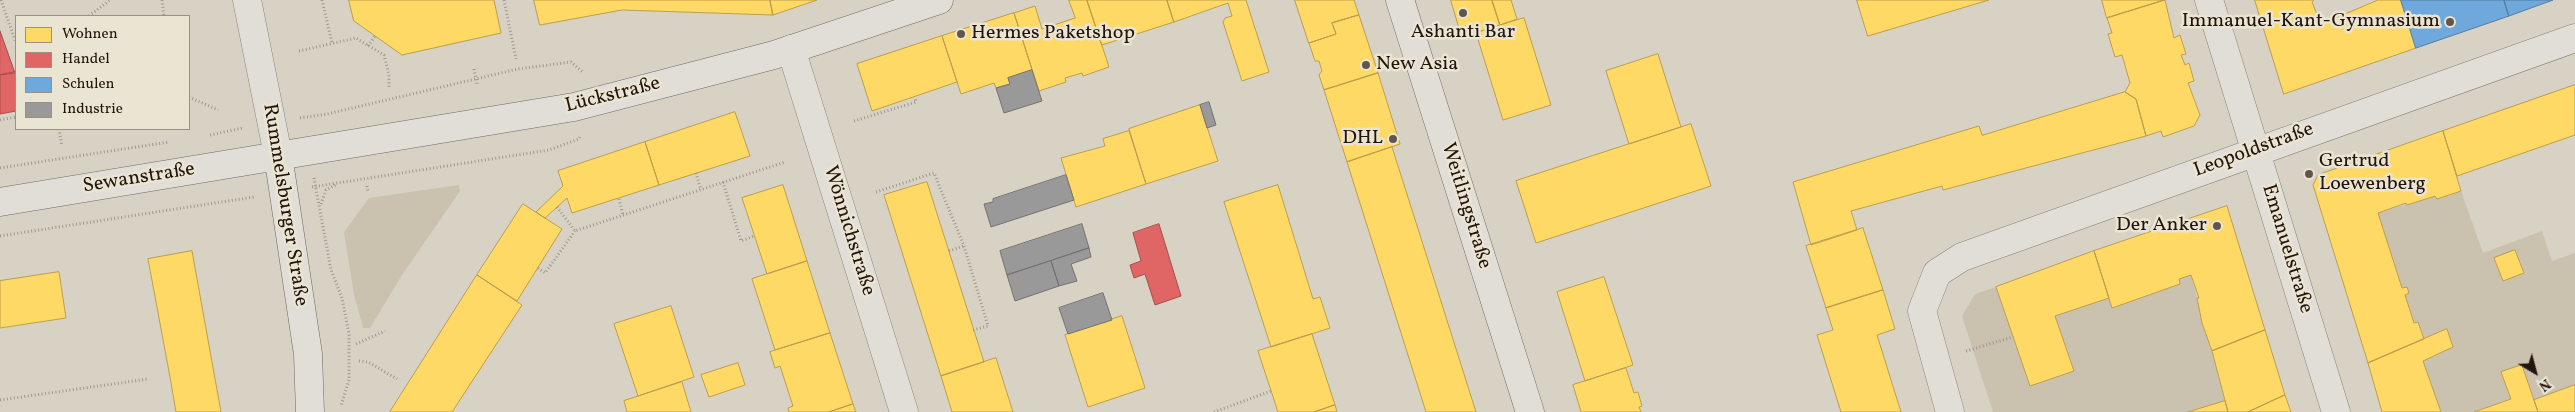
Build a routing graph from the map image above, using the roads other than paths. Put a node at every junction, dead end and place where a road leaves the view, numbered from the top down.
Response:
1 (247, 0) edge
2 (939, 0) edge
3 (1400, 0) edge
4 (2209, 0) edge
5 (2575, 38) edge
6 (791, 50) junction
7 (2256, 151) junction
8 (278, 155) junction
9 (0, 202) edge
10 (310, 412) edge
11 (904, 412) edge
12 (1530, 412) edge
13 (1950, 412) edge
14 (2336, 412) edge

1 - 8 street, Rummelsburger Straße
2 - 6 street, Lückstraße
3 - 12 street, Weitlingstraße
4 - 7 street, Emanuelstraße
5 - 7 street, Leopoldstraße
6 - 8 street, Lückstraße
6 - 11 street, Wönnichstraße
7 - 13 street, Leopoldstraße
7 - 14 street, Emanuelstraße
8 - 9 street, Sewanstraße
8 - 10 street, Rummelsburger Straße

